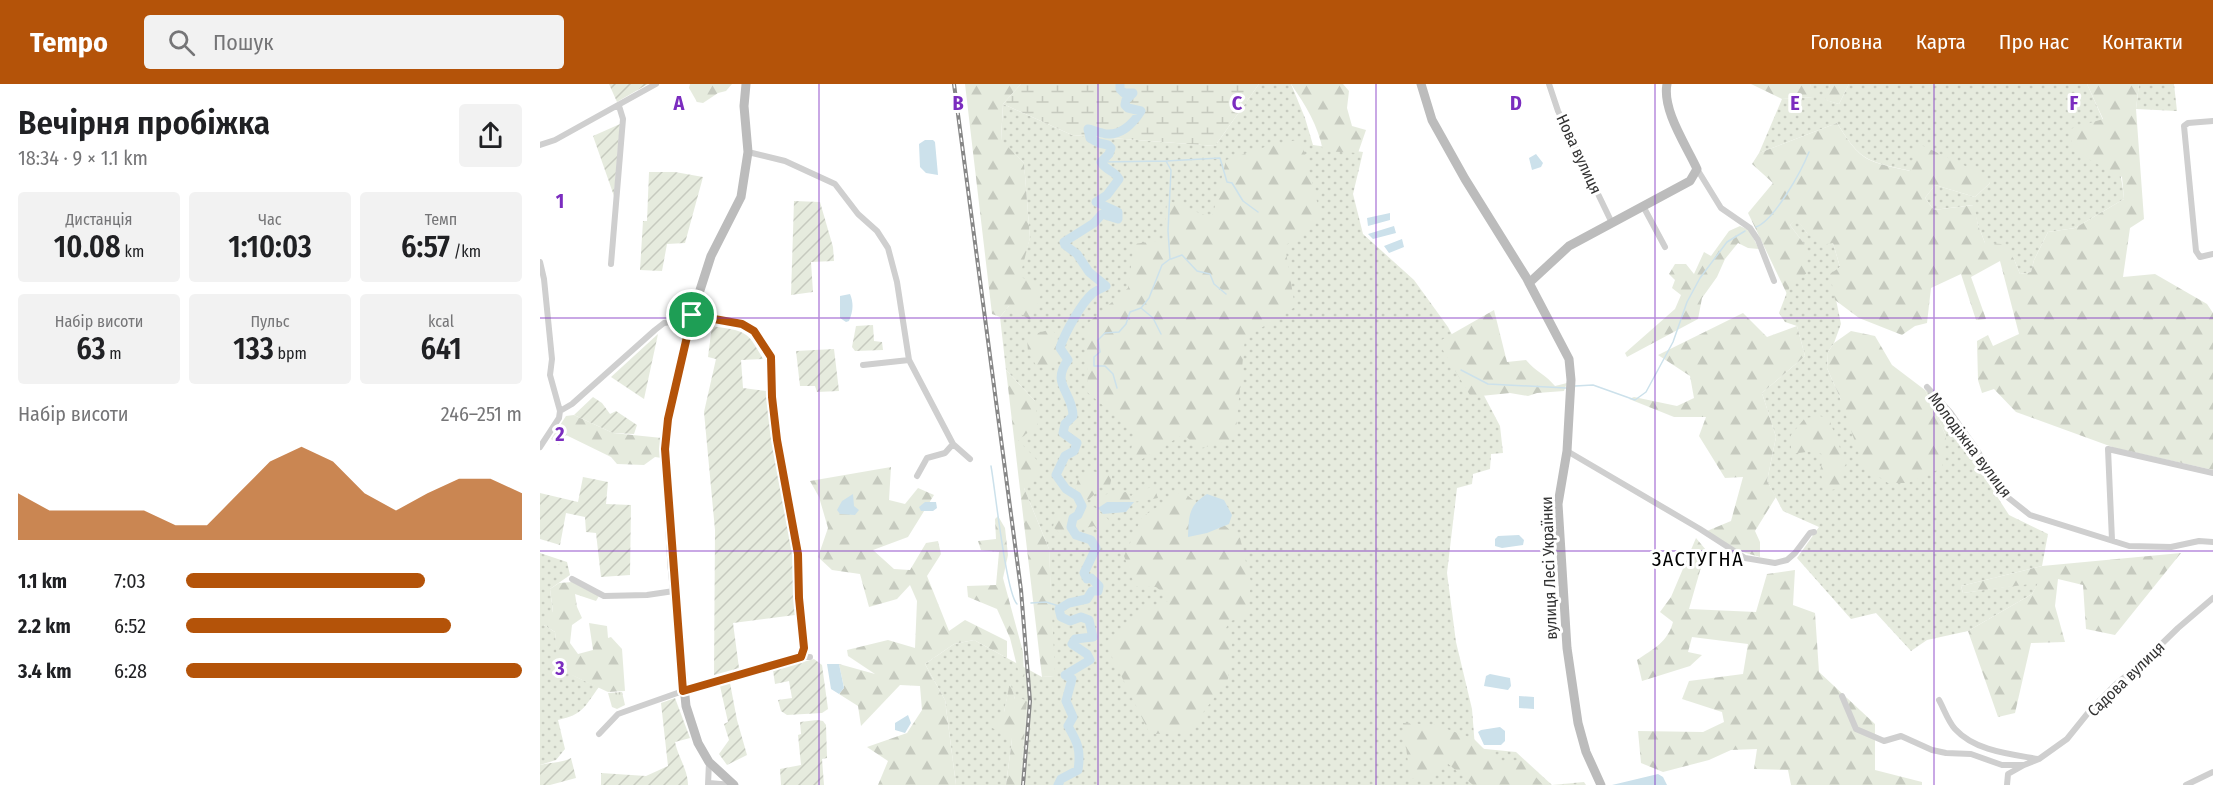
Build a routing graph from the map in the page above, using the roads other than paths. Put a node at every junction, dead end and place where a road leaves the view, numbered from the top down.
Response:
1 (656, 84) edge
2 (746, 84) edge
3 (1421, 84) edge
4 (1549, 84) edge
5 (1668, 84) edge
6 (619, 106) junction
7 (2213, 121) edge
8 (540, 145) edge
9 (748, 152) junction
10 (1696, 169) junction
11 (1643, 206) junction
12 (1612, 223) junction
13 (1665, 247) dead end
14 (2213, 254) edge
15 (540, 262) edge
16 (610, 264) dead end
17 (1774, 281) dead end
18 (1529, 283) junction
19 (543, 313) edge
20 (691, 317) junction
21 (909, 360) junction
22 (862, 366) dead end
23 (1927, 387) dead end
24 (560, 411) junction
25 (953, 444) junction
26 (540, 447) edge
27 (1567, 451) junction
28 (970, 459) dead end
29 (2213, 473) edge
30 (917, 476) dead end
31 (1814, 532) dead end
32 (2112, 540) junction
33 (2213, 542) edge
34 (572, 579) dead end
35 (674, 591) junction
36 (2213, 598) edge
37 (801, 657) junction
38 (810, 657) dead end
39 (683, 691) junction
40 (1842, 696) dead end
41 (1939, 700) dead end
42 (599, 734) dead end
43 (2039, 759) junction
44 (709, 762) junction
45 (2024, 765) junction
46 (2213, 772) edge
47 (709, 784) edge
48 (733, 785) edge
49 (1601, 785) edge
50 (2007, 785) edge
51 (2186, 785) edge

1 - 6 street
2 - 9 street
3 - 18 street, вулиця Лесі Українки
4 - 12 street, Нова вулиця
5 - 10 street
6 - 8 street
6 - 16 street
7 - 14 street
9 - 20 street
9 - 21 street
10 - 11 street
10 - 17 street
11 - 12 street
11 - 13 street
12 - 18 street
15 - 19 street
18 - 27 street, вулиця Лесі Українки
19 - 24 street
20 - 24 street
20 - 35 street
20 - 37 street
21 - 22 street
21 - 25 street
23 - 32 street, Молодіжна вулиця
24 - 26 street
25 - 28 street
25 - 30 street
27 - 31 street
27 - 49 street, вулиця Лесі Українки
29 - 32 street
32 - 33 street, Молодіжна вулиця
34 - 35 street
35 - 39 street
36 - 43 street, Садова вулиця
37 - 38 street
37 - 39 street
39 - 42 street
39 - 44 street
40 - 45 street
41 - 43 street
43 - 45 street, Садова вулиця
44 - 47 street
44 - 48 street
45 - 50 street
46 - 51 street
47 - 48 street

